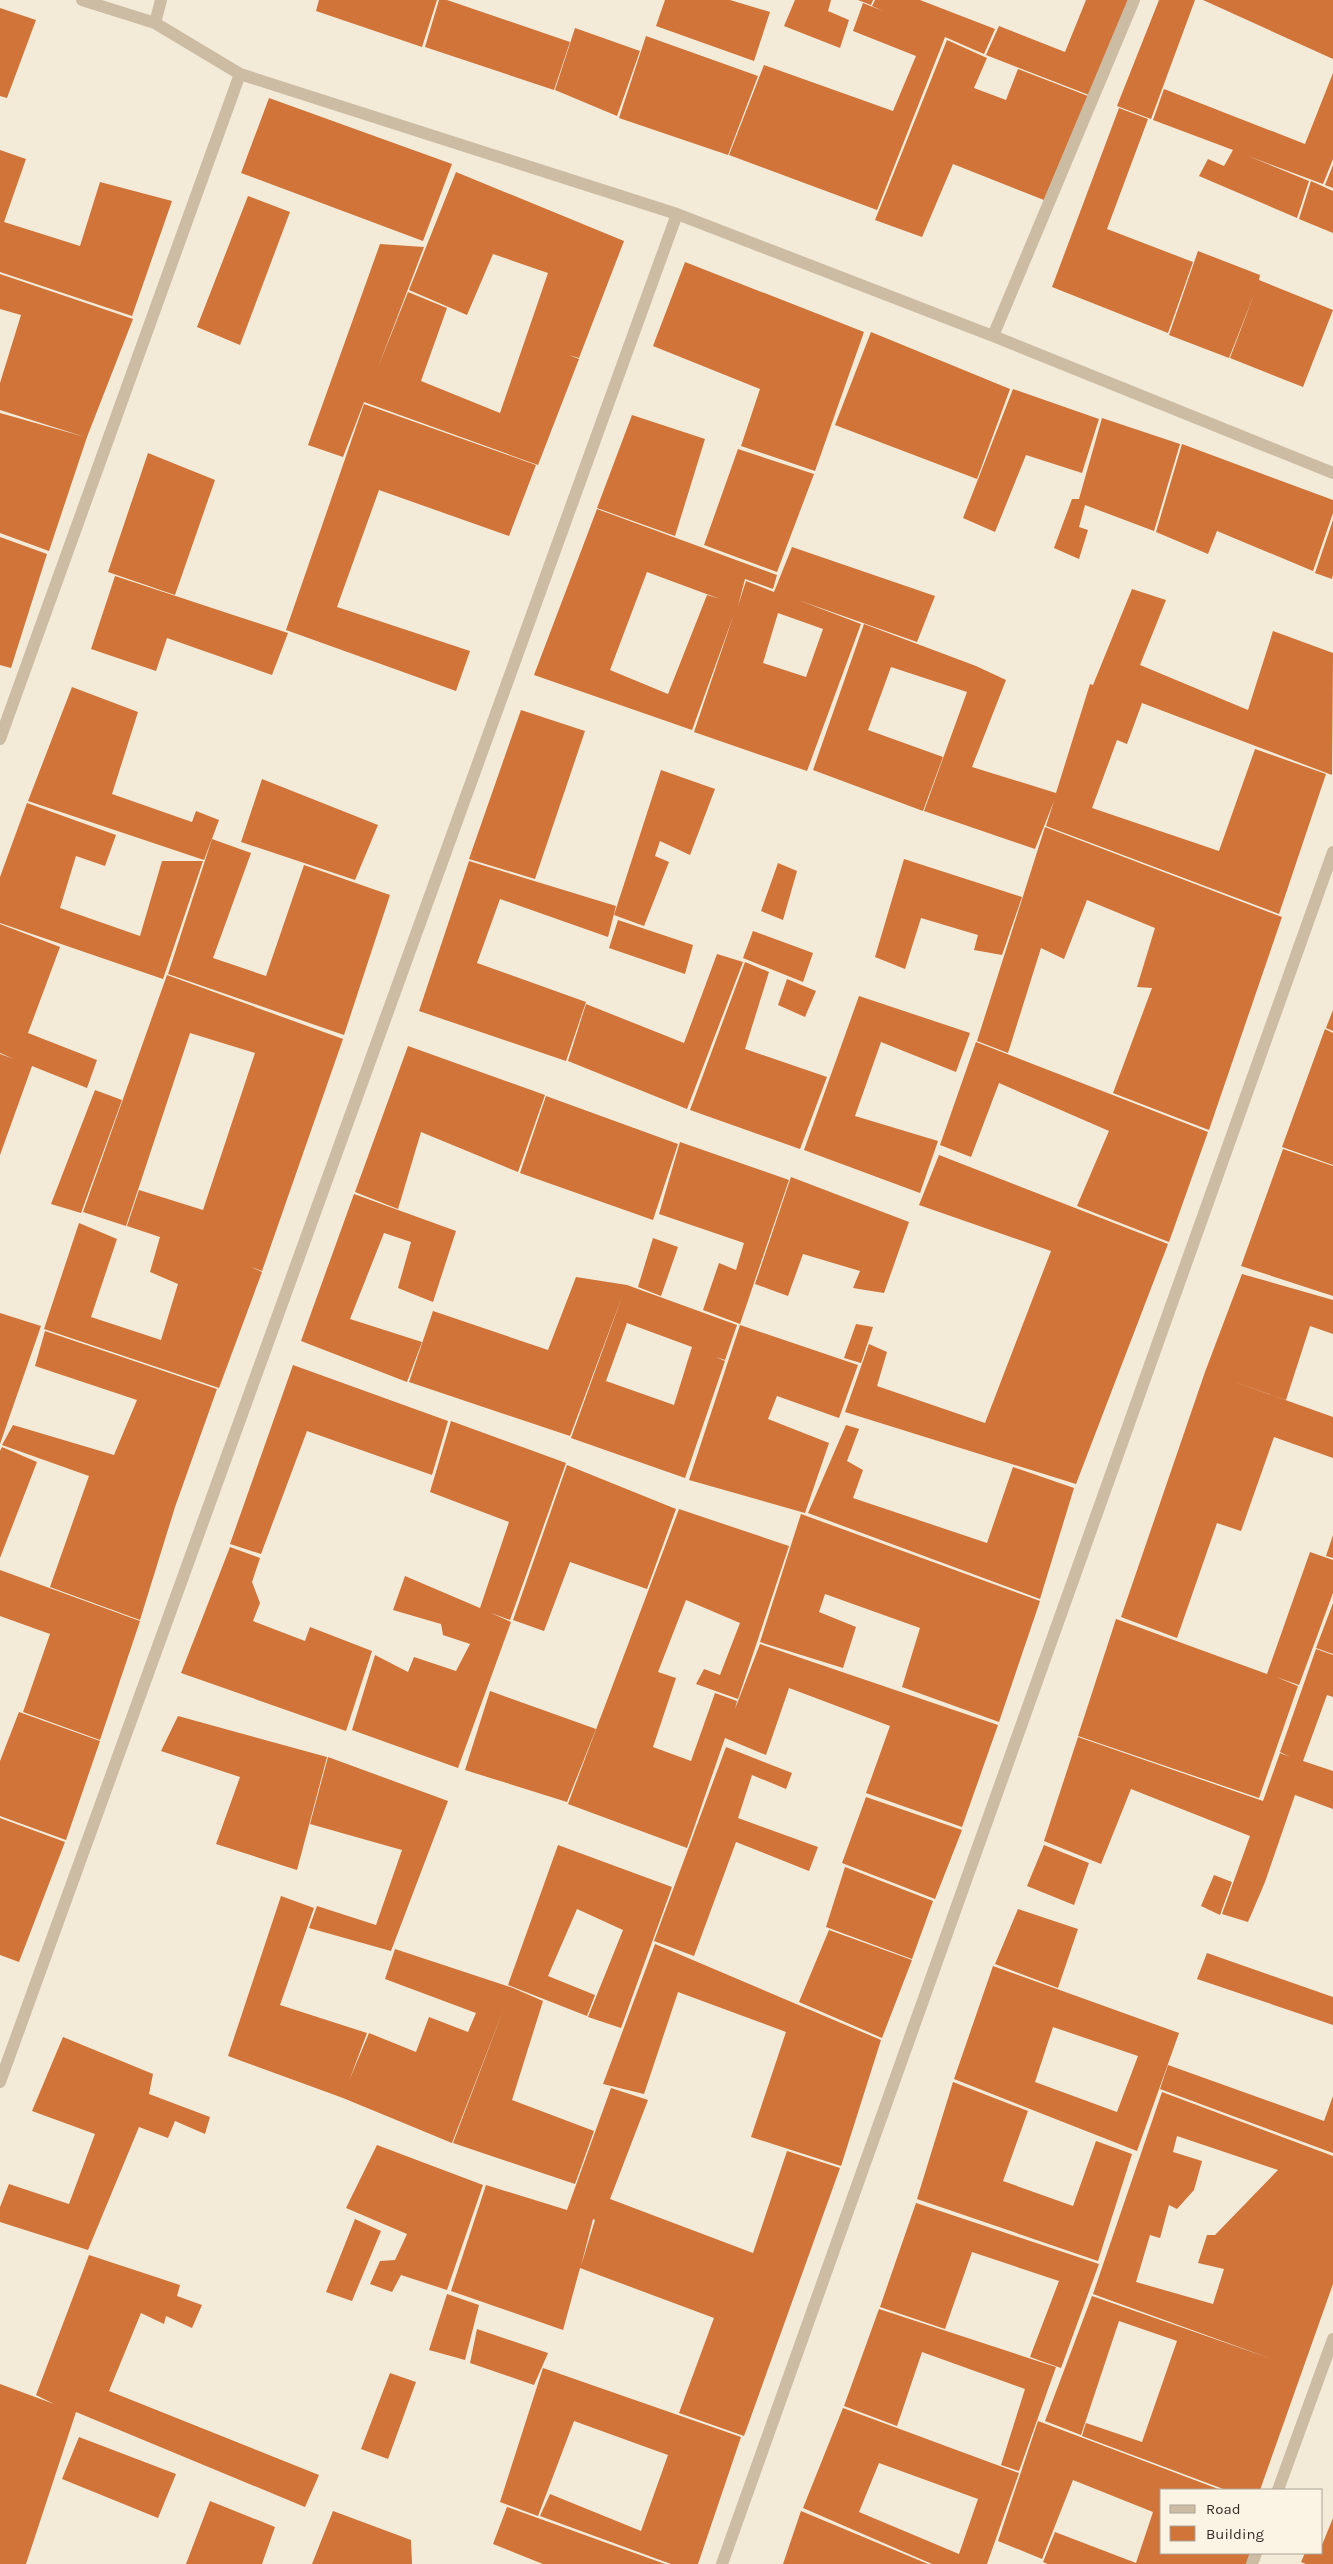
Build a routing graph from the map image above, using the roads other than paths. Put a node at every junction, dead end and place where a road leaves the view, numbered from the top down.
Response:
1 (82, 0) edge
2 (161, 0) edge
3 (1134, 0) edge
4 (155, 23) junction
5 (240, 74) junction
6 (677, 214) junction
7 (993, 336) junction
8 (1333, 473) edge
9 (0, 739) edge
10 (1333, 852) edge
11 (0, 2082) edge
12 (1333, 2339) edge
13 (1278, 2489) edge
14 (722, 2564) edge

1 - 4 street
2 - 4 street
3 - 7 street
4 - 5 street
5 - 6 street
5 - 9 street
6 - 7 street
6 - 11 street
7 - 8 street
10 - 14 street
12 - 13 street

